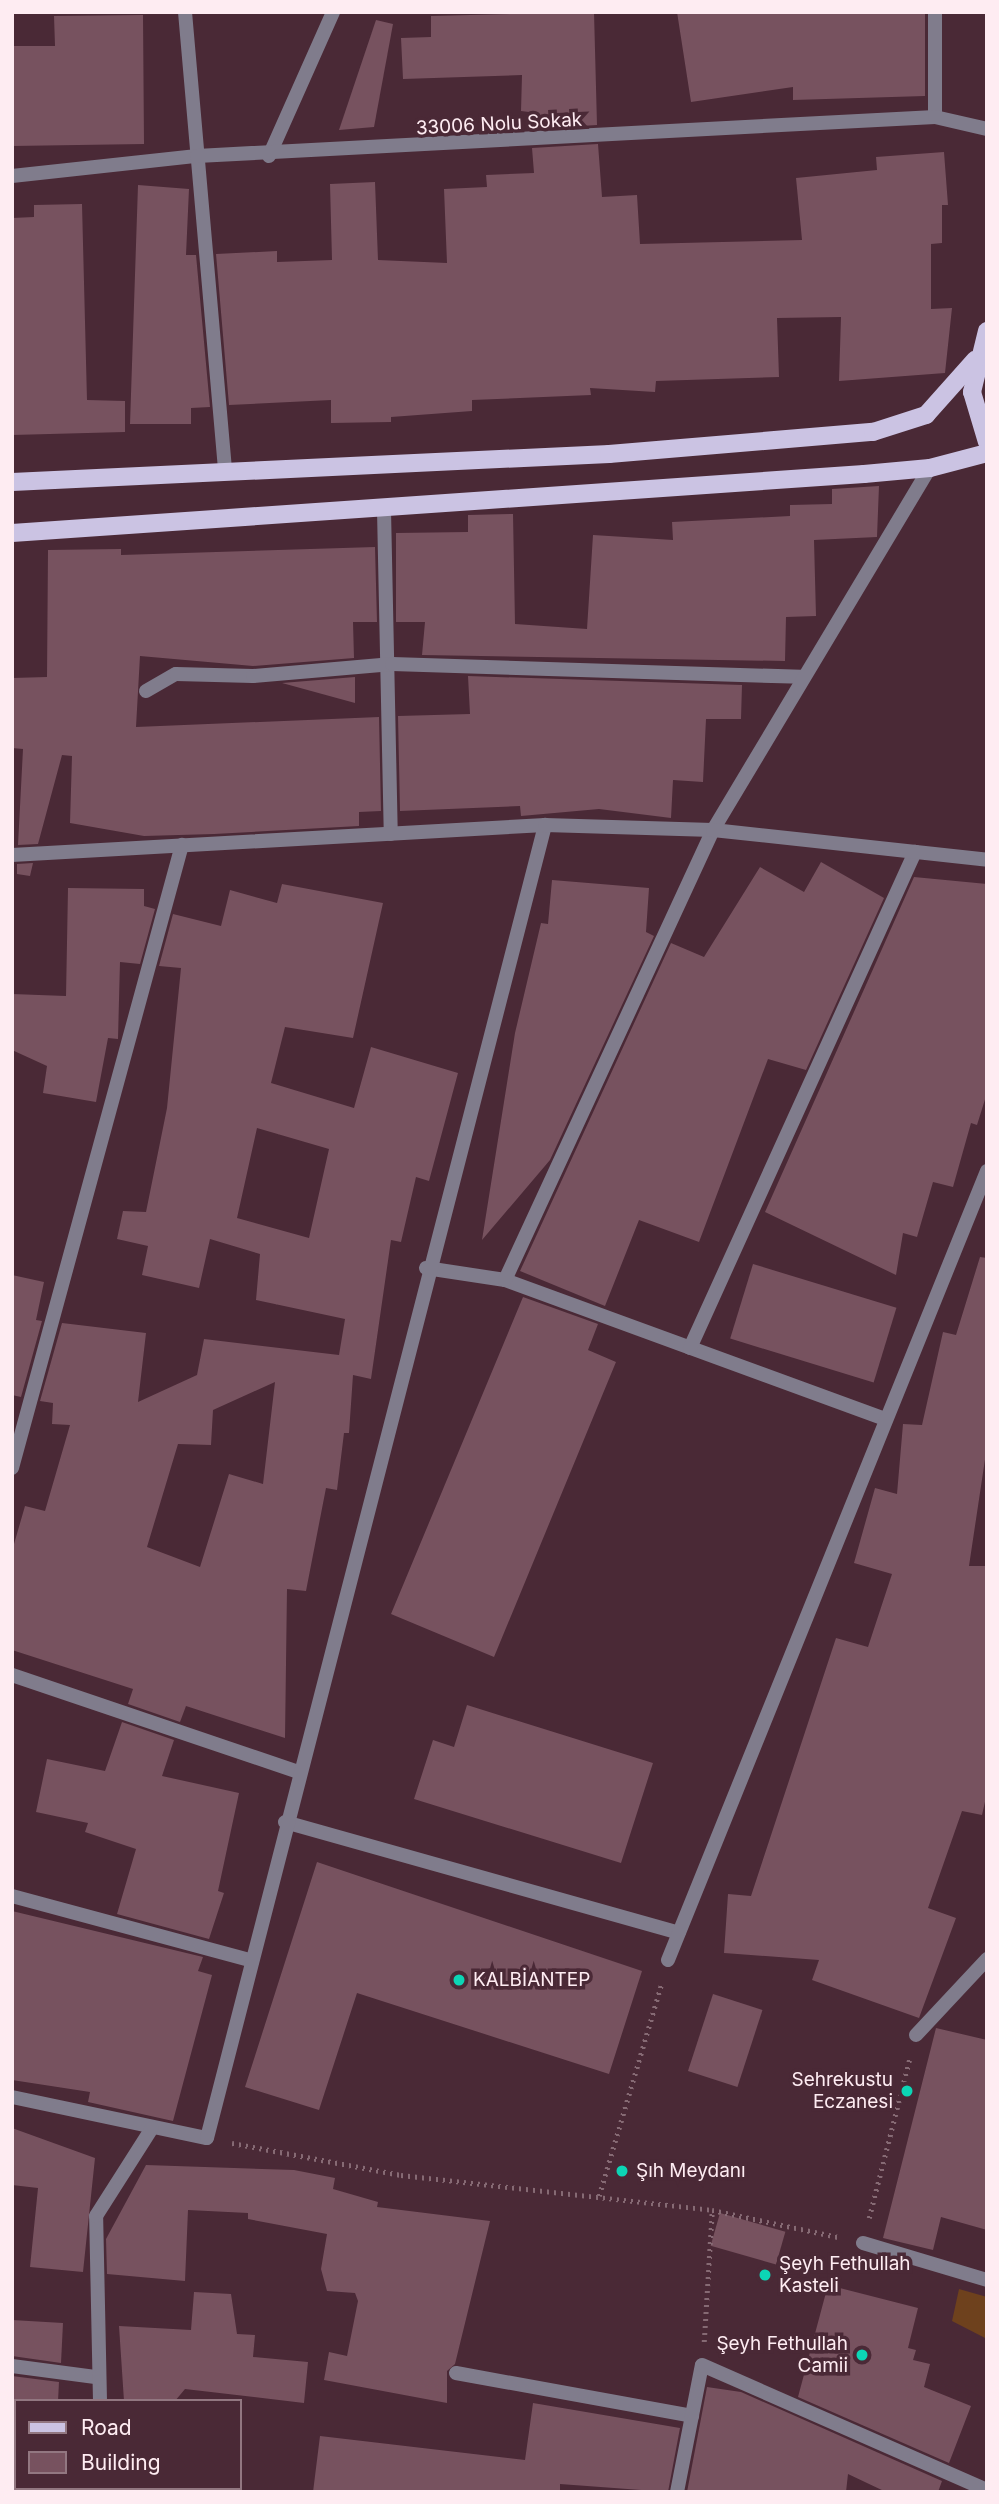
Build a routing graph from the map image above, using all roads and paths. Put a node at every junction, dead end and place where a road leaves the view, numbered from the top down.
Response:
1 (185, 12) edge
2 (333, 12) edge
3 (935, 12) edge
4 (934, 117) junction
5 (987, 129) edge
6 (197, 156) junction
7 (269, 156) junction
8 (12, 176) edge
9 (987, 331) edge
10 (975, 359) junction
11 (987, 442) edge
12 (987, 453) edge
13 (930, 468) junction
14 (225, 472) junction
15 (12, 482) edge
16 (384, 510) junction
17 (12, 533) edge
18 (392, 664) junction
19 (801, 677) junction
20 (146, 691) dead end
21 (545, 824) junction
22 (713, 830) junction
23 (391, 834) junction
24 (181, 845) junction
25 (915, 852) junction
26 (12, 855) edge
27 (987, 860) edge
28 (987, 1171) edge
29 (426, 1268) junction
30 (505, 1280) junction
31 (690, 1348) junction
32 (885, 1419) junction
33 (12, 1468) edge
34 (12, 1675) edge
35 (298, 1772) junction
36 (285, 1822) junction
37 (12, 1896) edge
38 (680, 1933) junction
39 (249, 1959) junction
40 (987, 1959) edge
41 (668, 1961) joint
42 (916, 2035) joint
43 (12, 2096) edge
44 (152, 2128) junction
45 (207, 2138) junction
46 (599, 2196) junction
47 (712, 2210) junction
48 (863, 2243) junction
49 (987, 2280) edge
50 (702, 2365) junction
51 (12, 2366) edge
52 (456, 2372) dead end
53 (95, 2376) junction
54 (100, 2399) edge
55 (692, 2416) junction
56 (987, 2490) edge
57 (677, 2492) edge

1 - 6 street
2 - 7 street
3 - 4 street
4 - 5 street, 33006 Nolu Sokak
4 - 7 street, 33006 Nolu Sokak
6 - 7 street, 33006 Nolu Sokak
6 - 8 street, 33006 Nolu Sokak
6 - 14 street
9 - 10 main road
10 - 11 main road
10 - 14 main road
12 - 13 main road
13 - 16 main road
13 - 19 street
14 - 15 main road
16 - 17 main road
16 - 18 street
18 - 19 street
18 - 20 street
18 - 23 street
19 - 22 street
21 - 22 street
21 - 23 street
21 - 29 street
22 - 25 street
22 - 30 street
23 - 24 street
24 - 26 street
24 - 33 street
25 - 27 street
25 - 31 street
28 - 32 street
29 - 30 street
29 - 35 street
30 - 31 street
31 - 32 street
32 - 38 street
34 - 35 street
35 - 36 street
36 - 38 street
36 - 39 street
37 - 39 street
38 - 41 street
39 - 45 street
40 - 42 street
41 - 46 path
42 - 48 path
43 - 44 street
44 - 45 street
44 - 53 street
45 - 46 path
46 - 47 path
47 - 48 path
47 - 50 path
48 - 49 street
50 - 55 street
50 - 56 street
51 - 53 street
52 - 55 street
53 - 54 street
55 - 57 street

